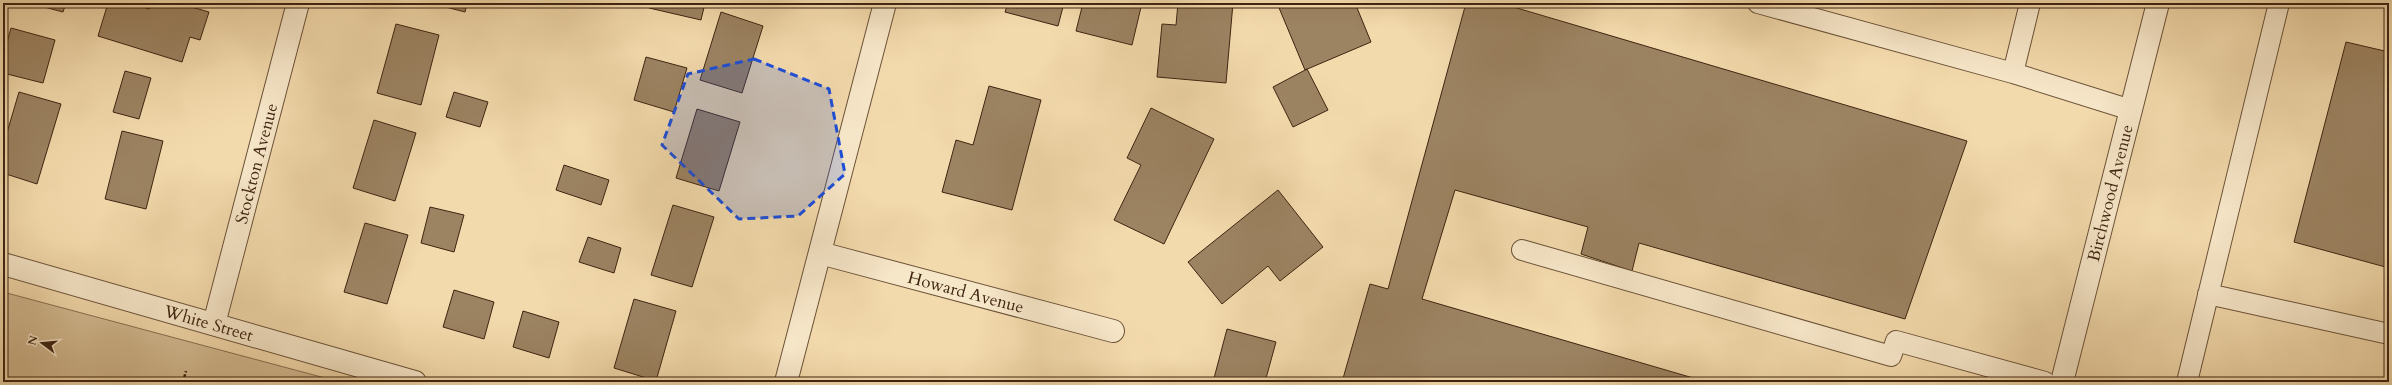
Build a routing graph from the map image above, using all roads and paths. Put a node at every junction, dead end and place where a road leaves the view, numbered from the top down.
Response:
1 (298, 3) edge
2 (885, 3) edge
3 (1758, 3) edge
4 (2030, 3) edge
5 (2158, 3) edge
6 (2280, 3) edge
7 (2013, 73) junction
8 (2130, 110) junction
9 (1522, 250) dead end
10 (820, 253) junction
11 (3, 264) edge
12 (2208, 294) junction
13 (214, 324) junction
14 (1113, 331) dead end
15 (2389, 334) edge
16 (186, 371) dead end
17 (183, 382) edge
18 (415, 382) edge
19 (786, 382) edge
20 (2045, 382) edge
21 (2062, 382) edge
22 (2187, 382) edge

1 - 13 street, Stockton Avenue
2 - 10 street
3 - 7 lane
4 - 7 lane
5 - 8 street, Birchwood Avenue
6 - 12 lane
7 - 8 lane
8 - 21 street, Birchwood Avenue
9 - 20 lane
10 - 14 street, Howard Avenue
10 - 19 street
11 - 13 street, White Street
12 - 15 lane
12 - 22 lane
13 - 18 street, White Street
16 - 17 path

